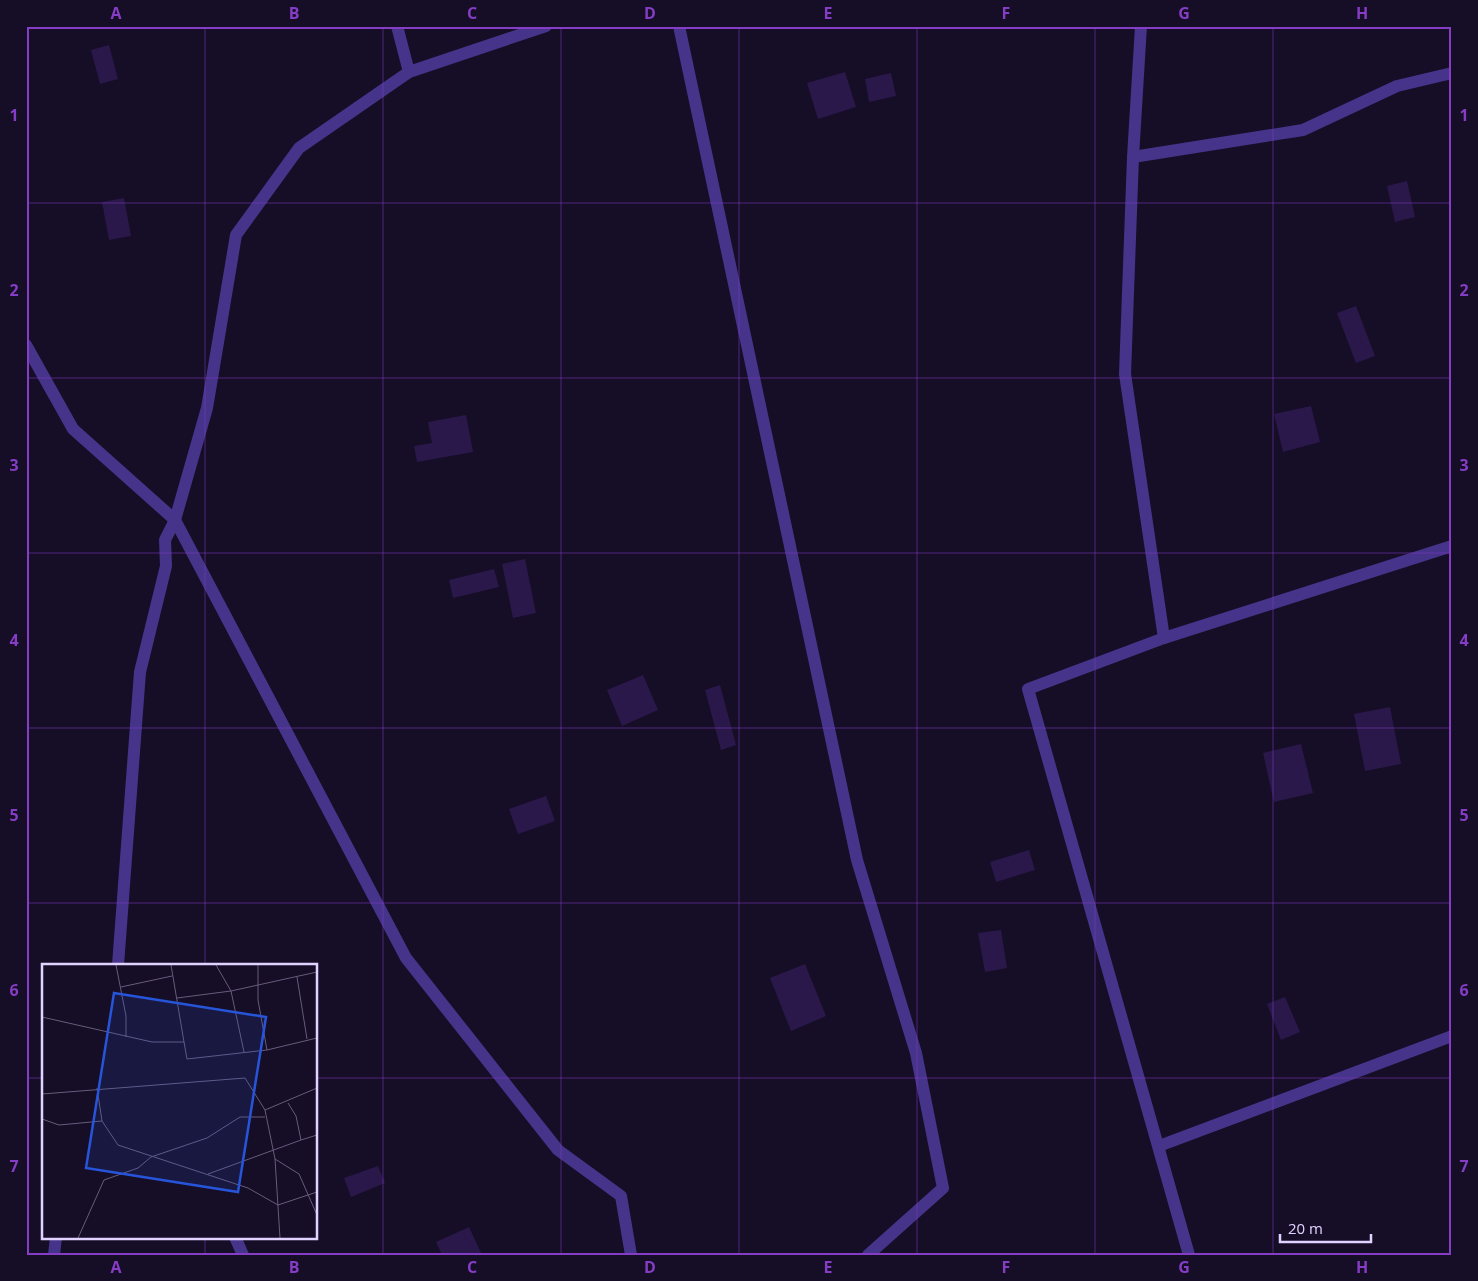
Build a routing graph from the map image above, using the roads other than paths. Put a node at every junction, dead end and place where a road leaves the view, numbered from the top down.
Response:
1 (397, 26) edge
2 (546, 26) edge
3 (679, 26) edge
4 (1141, 26) edge
5 (409, 72) junction
6 (1452, 73) edge
7 (1133, 157) junction
8 (26, 345) edge
9 (175, 520) junction
10 (1452, 546) edge
11 (1164, 638) junction
12 (118, 964) edge
13 (1452, 1036) edge
14 (1159, 1146) junction
15 (56, 1238) edge
16 (235, 1238) edge
17 (54, 1255) edge
18 (243, 1255) edge
19 (631, 1255) edge
20 (868, 1255) edge
21 (1189, 1255) edge

1 - 5 street
2 - 5 street
3 - 20 street
4 - 7 street
5 - 9 street
6 - 7 street
7 - 11 street
8 - 9 street
9 - 12 street
9 - 19 street
10 - 11 street
11 - 14 street
13 - 14 street
14 - 21 street
15 - 17 street
16 - 18 street

